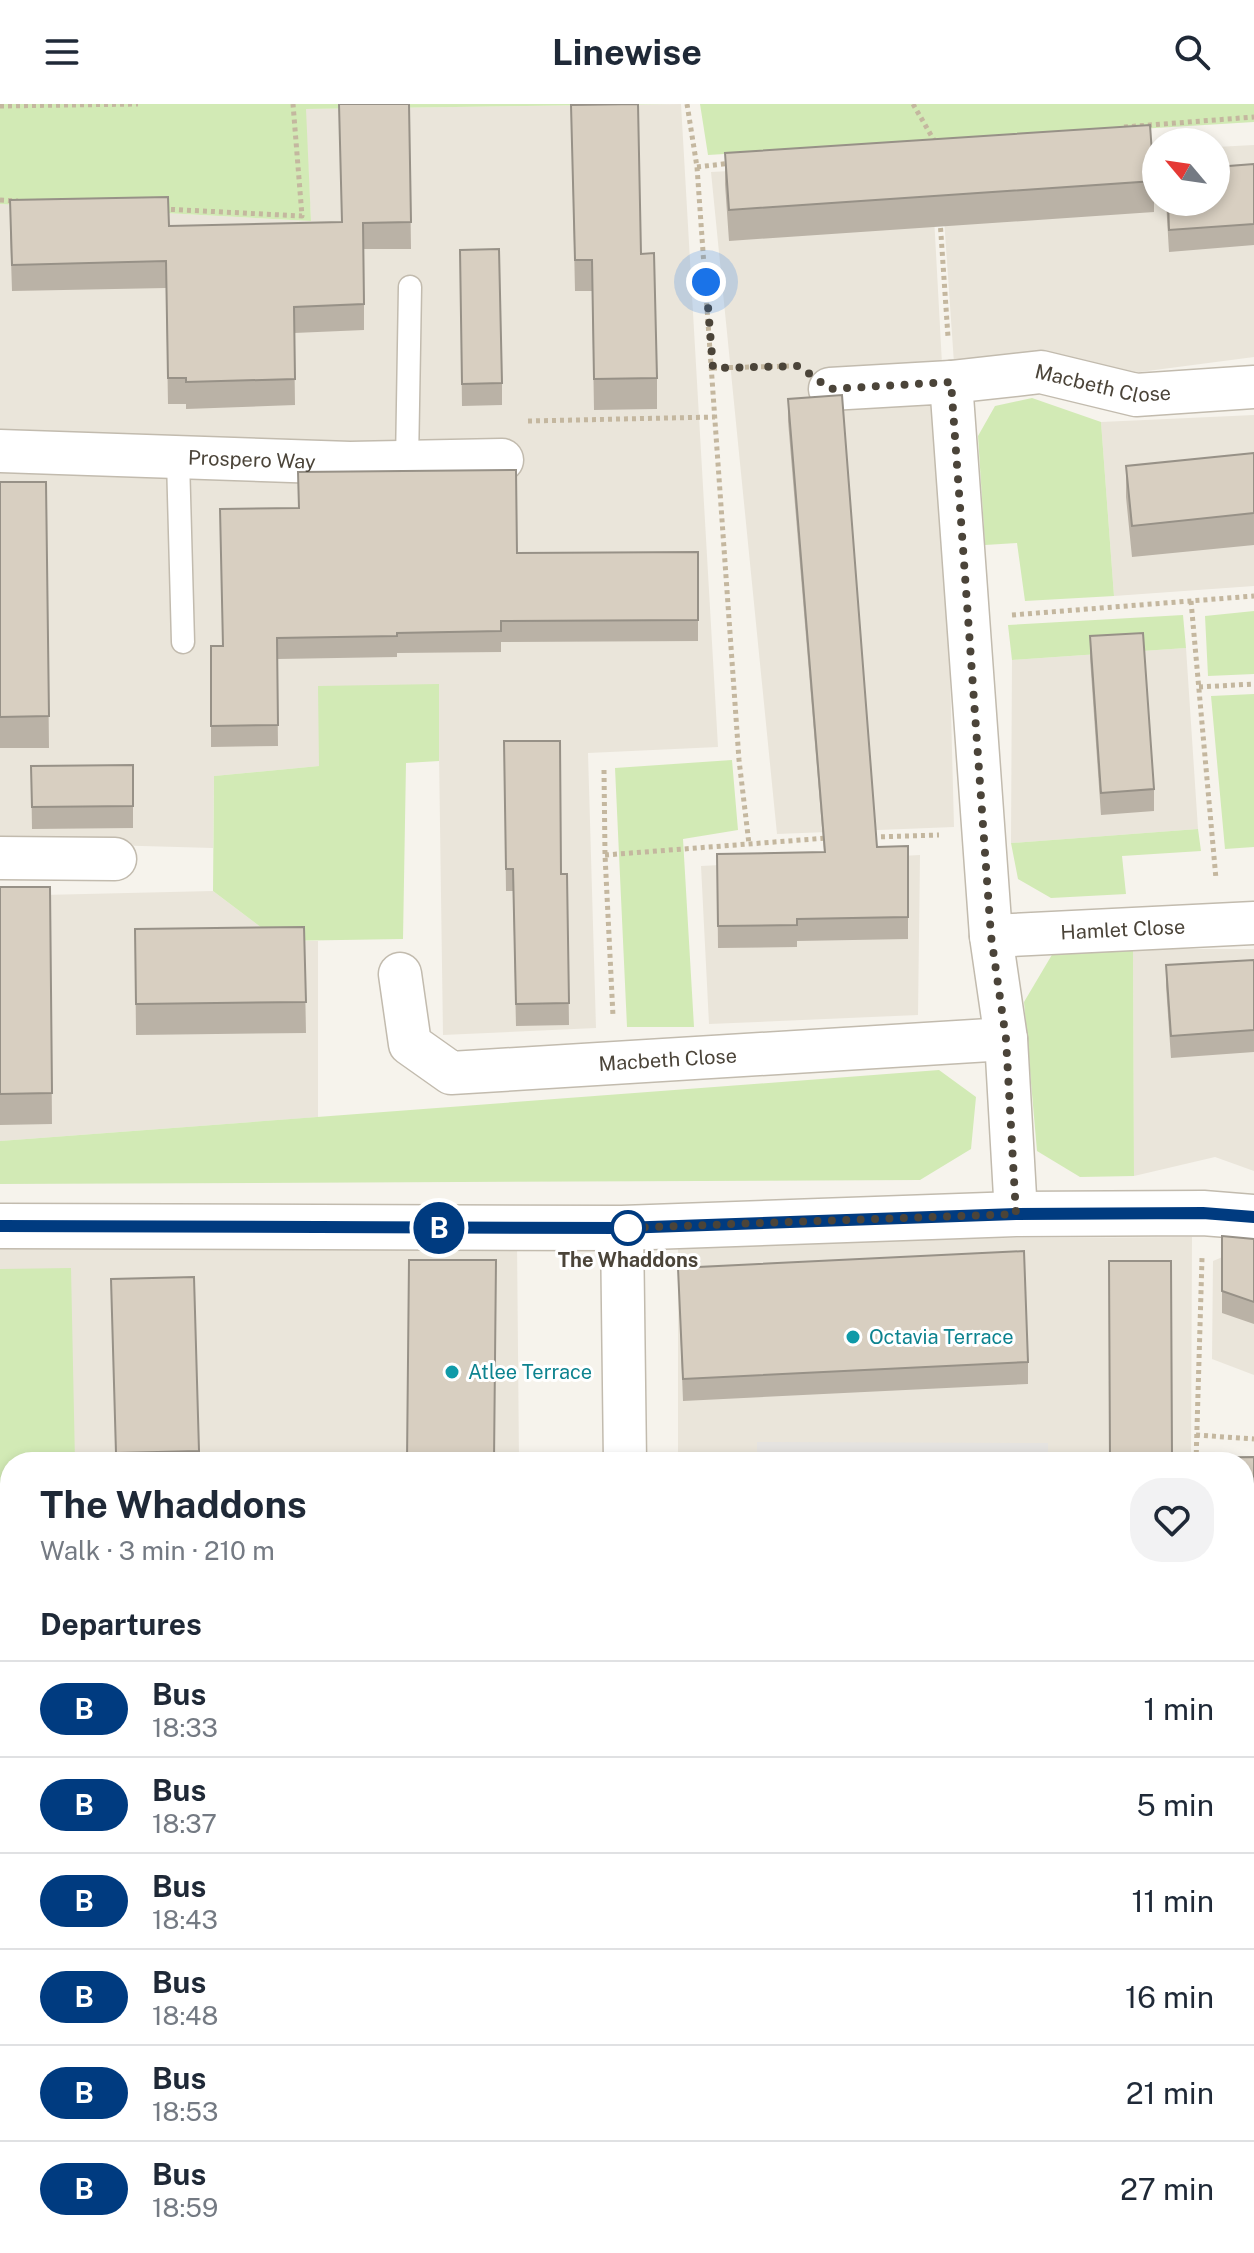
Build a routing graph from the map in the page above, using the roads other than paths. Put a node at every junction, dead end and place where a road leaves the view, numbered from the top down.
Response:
1 (410, 287) dead end
2 (951, 382) junction
3 (1254, 387) edge
4 (830, 389) road end
5 (0, 451) edge
6 (178, 459) junction
7 (502, 460) road end
8 (407, 463) junction
9 (183, 642) dead end
10 (0, 858) edge
11 (115, 859) dead end
12 (1237, 924) edge
13 (991, 936) junction
14 (400, 974) dead end
15 (1006, 1039) junction
16 (1016, 1214) junction
17 (1254, 1217) edge
18 (0, 1226) edge
19 (622, 1228) junction
20 (625, 1452) edge

1 - 8 lane
2 - 3 street, Macbeth Close
2 - 4 street, Macbeth Close
2 - 13 street
5 - 6 street, Prospero Way
6 - 8 street, Prospero Way
6 - 9 lane
7 - 8 street, Prospero Way
10 - 11 street
12 - 13 street, Hamlet Close
13 - 15 street
14 - 15 street, Macbeth Close
15 - 16 street
16 - 17 street
16 - 19 street
18 - 19 street
19 - 20 street

